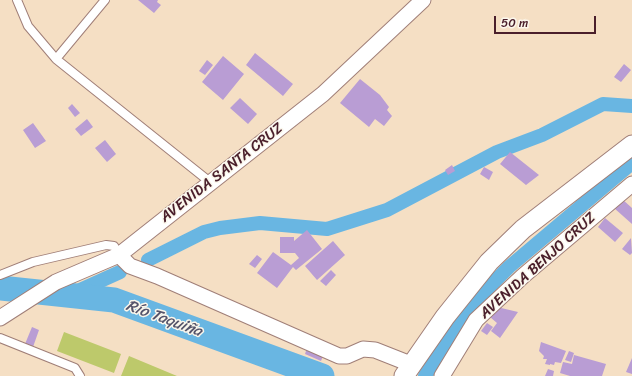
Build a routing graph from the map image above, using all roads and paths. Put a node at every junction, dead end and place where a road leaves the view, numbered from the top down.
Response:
1 (17, 0) edge
2 (105, 0) edge
3 (423, 0) edge
4 (56, 59) junction
5 (632, 145) edge
6 (210, 182) junction
7 (632, 184) edge
8 (119, 255) junction
9 (0, 276) edge
10 (0, 318) edge
11 (0, 338) edge
12 (408, 370) edge
13 (80, 376) edge
14 (442, 376) edge

1 - 4 lane
2 - 4 lane
3 - 6 street, AVENIDA SANTA CRUZ
4 - 6 lane
5 - 12 street, AVENIDA BENJO CRUZ
6 - 8 street, AVENIDA SANTA CRUZ
7 - 14 street, AVENIDA BENJO CRUZ
8 - 9 lane
8 - 10 street, AVENIDA SANTA CRUZ
8 - 12 street
11 - 13 lane

